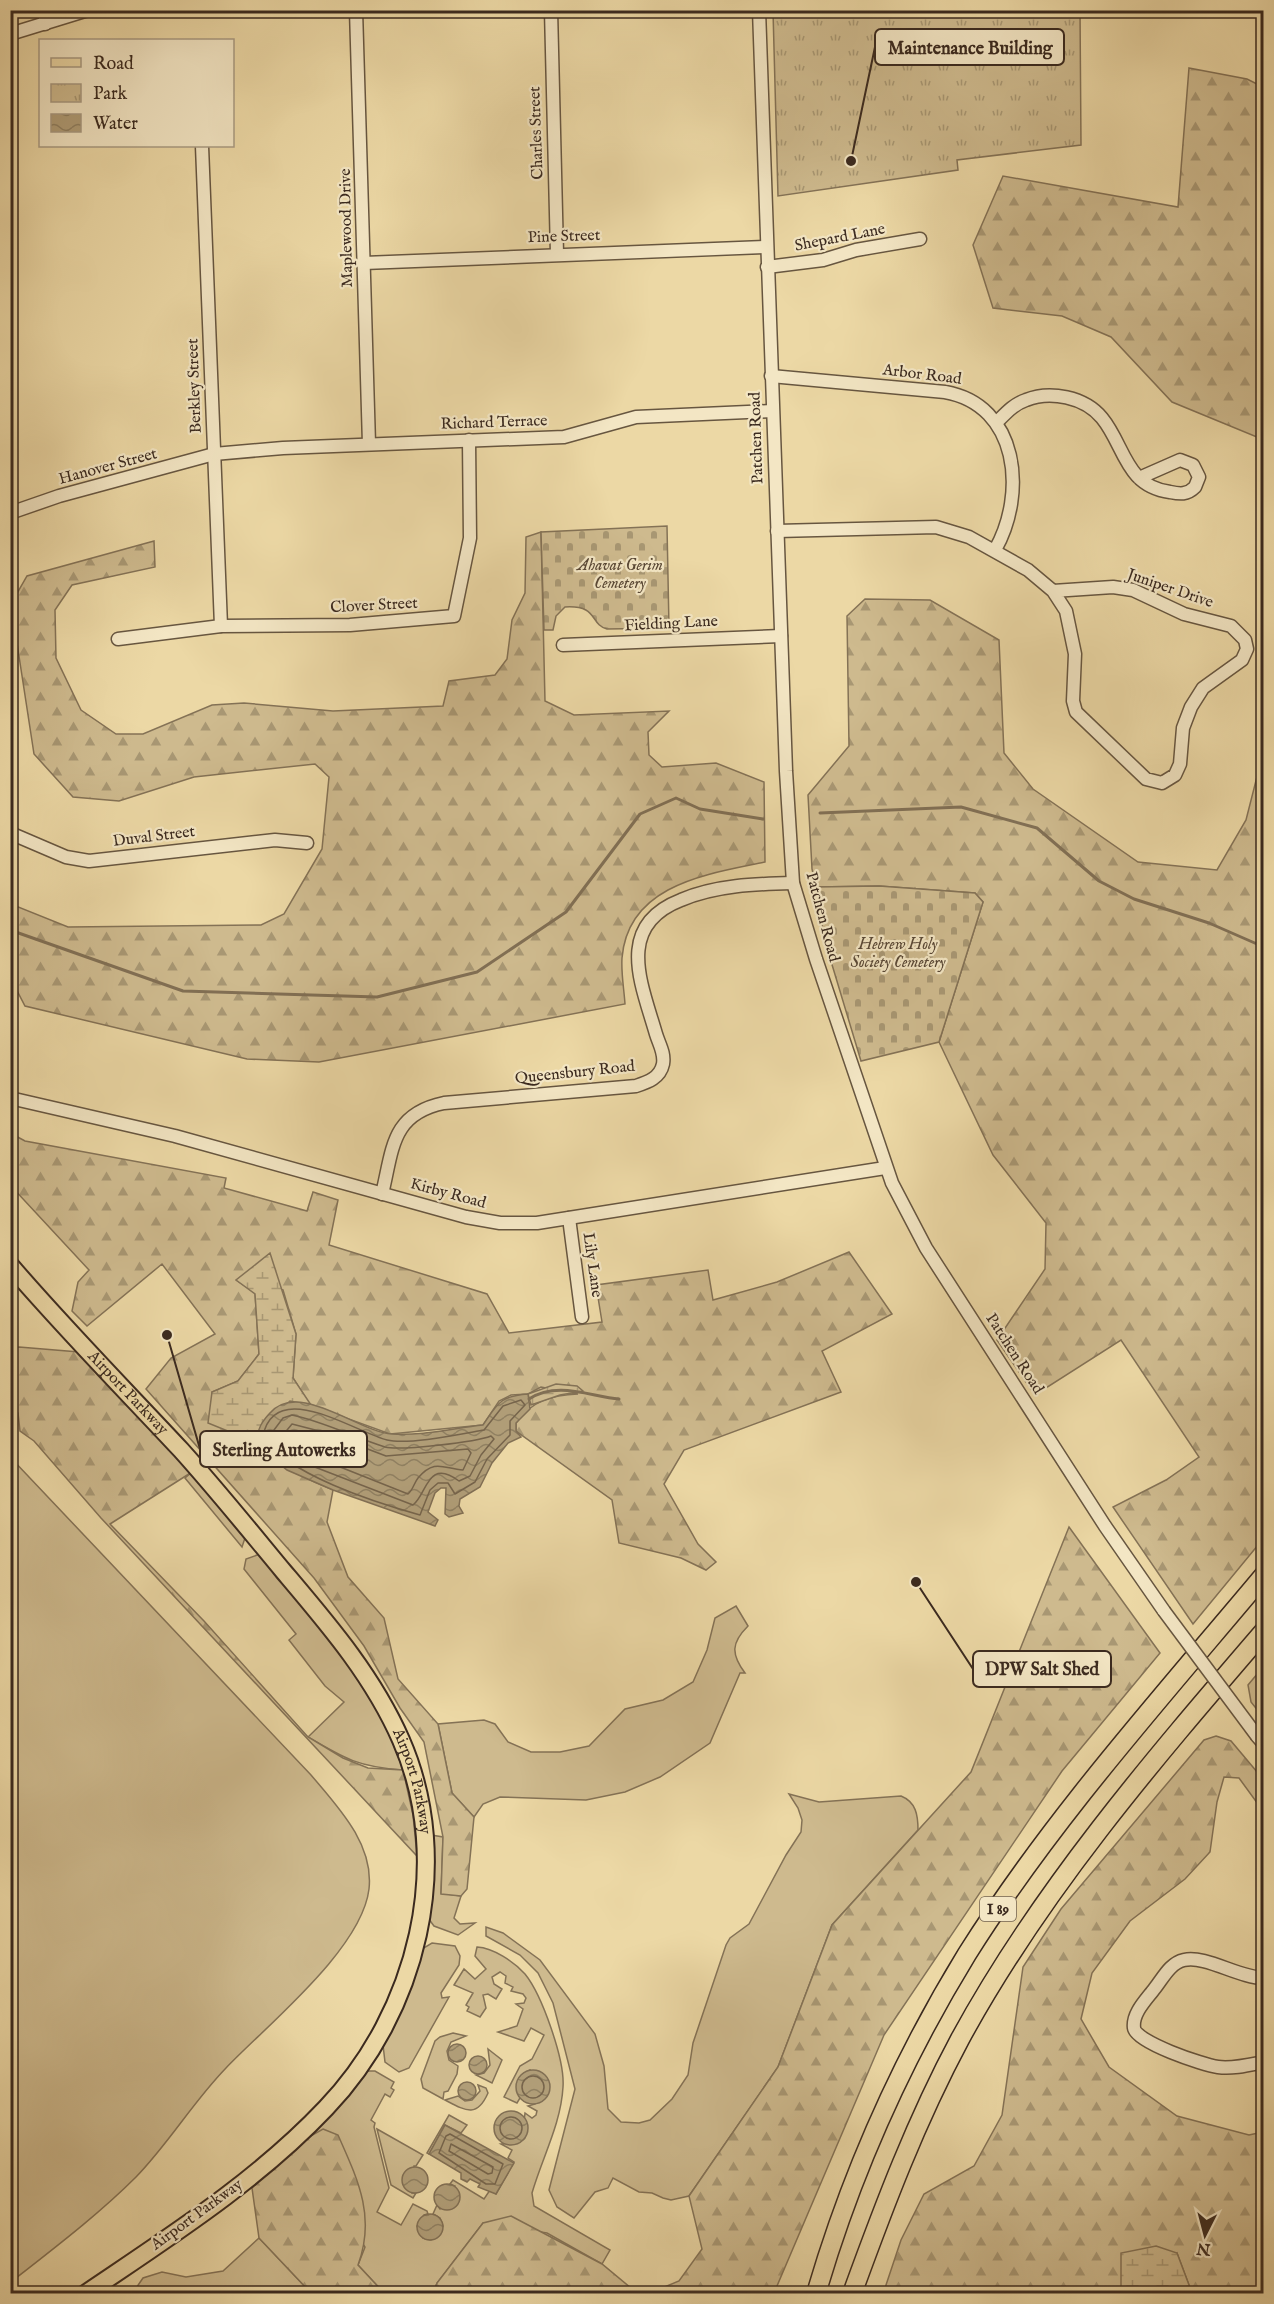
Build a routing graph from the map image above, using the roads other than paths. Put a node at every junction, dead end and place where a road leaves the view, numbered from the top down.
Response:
1 (45, 10) edge
2 (88, 10) edge
3 (356, 10) edge
4 (550, 10) edge
5 (759, 10) edge
6 (45, 24) junction
7 (10, 34) edge
8 (202, 147) edge
9 (920, 239) dead end
10 (766, 246) junction
11 (557, 254) junction
12 (364, 263) junction
13 (767, 267) junction
14 (771, 376) junction
15 (772, 411) junction
16 (997, 422) junction
17 (470, 440) junction
18 (369, 444) junction
19 (214, 454) junction
20 (1139, 478) dead end
21 (10, 513) edge
22 (777, 531) junction
23 (995, 550) junction
24 (1053, 591) junction
25 (221, 626) junction
26 (781, 636) junction
27 (118, 639) dead end
28 (563, 645) dead end
29 (10, 833) edge
30 (307, 843) dead end
31 (794, 883) junction
32 (10, 1098) edge
33 (885, 1168) junction
34 (382, 1194) junction
35 (569, 1218) junction
36 (10, 1265) edge
37 (582, 1317) dead end
38 (1263, 1575) edge
39 (1263, 1631) edge
40 (1260, 1740) edge
41 (1263, 1978) edge
42 (1263, 2062) edge
43 (85, 2294) edge
44 (816, 2294) edge
45 (852, 2294) edge

1 - 6 street
2 - 6 street
3 - 12 street, Maplewood Drive
4 - 11 street, Charles Street
5 - 10 street, Patchen Road
6 - 7 street
8 - 19 street, Berkley Street
9 - 13 street, Shepard Lane
10 - 11 street, Pine Street
10 - 13 street, Patchen Road
11 - 12 street, Pine Street
12 - 18 street, Maplewood Drive
13 - 14 street, Patchen Road
14 - 15 street, Patchen Road
14 - 16 street, Arbor Road
15 - 17 street, Richard Terrace
15 - 22 street, Patchen Road
16 - 20 street
16 - 23 street, Arbor Road
17 - 18 street, Richard Terrace
17 - 25 street, Clover Street
18 - 19 street, Richard Terrace
19 - 21 street, Hanover Street
19 - 25 street, Berkley Street
22 - 23 street, Juniper Drive
22 - 26 street, Patchen Road
23 - 24 street, Juniper Drive
24 - 24 street, Juniper Drive
25 - 27 street, Clover Street
26 - 28 street, Fielding Lane
26 - 31 street, Patchen Road
29 - 30 street, Duval Street
31 - 33 street, Patchen Road
31 - 34 street, Queensbury Road
32 - 34 street, Kirby Road
33 - 35 street, Kirby Road
33 - 40 street, Patchen Road, bridge
34 - 35 street, Kirby Road
35 - 37 street, Lily Lane
36 - 43 main road, Airport Parkway
38 - 44 highway, I 89
39 - 45 highway, I 89
41 - 42 street

